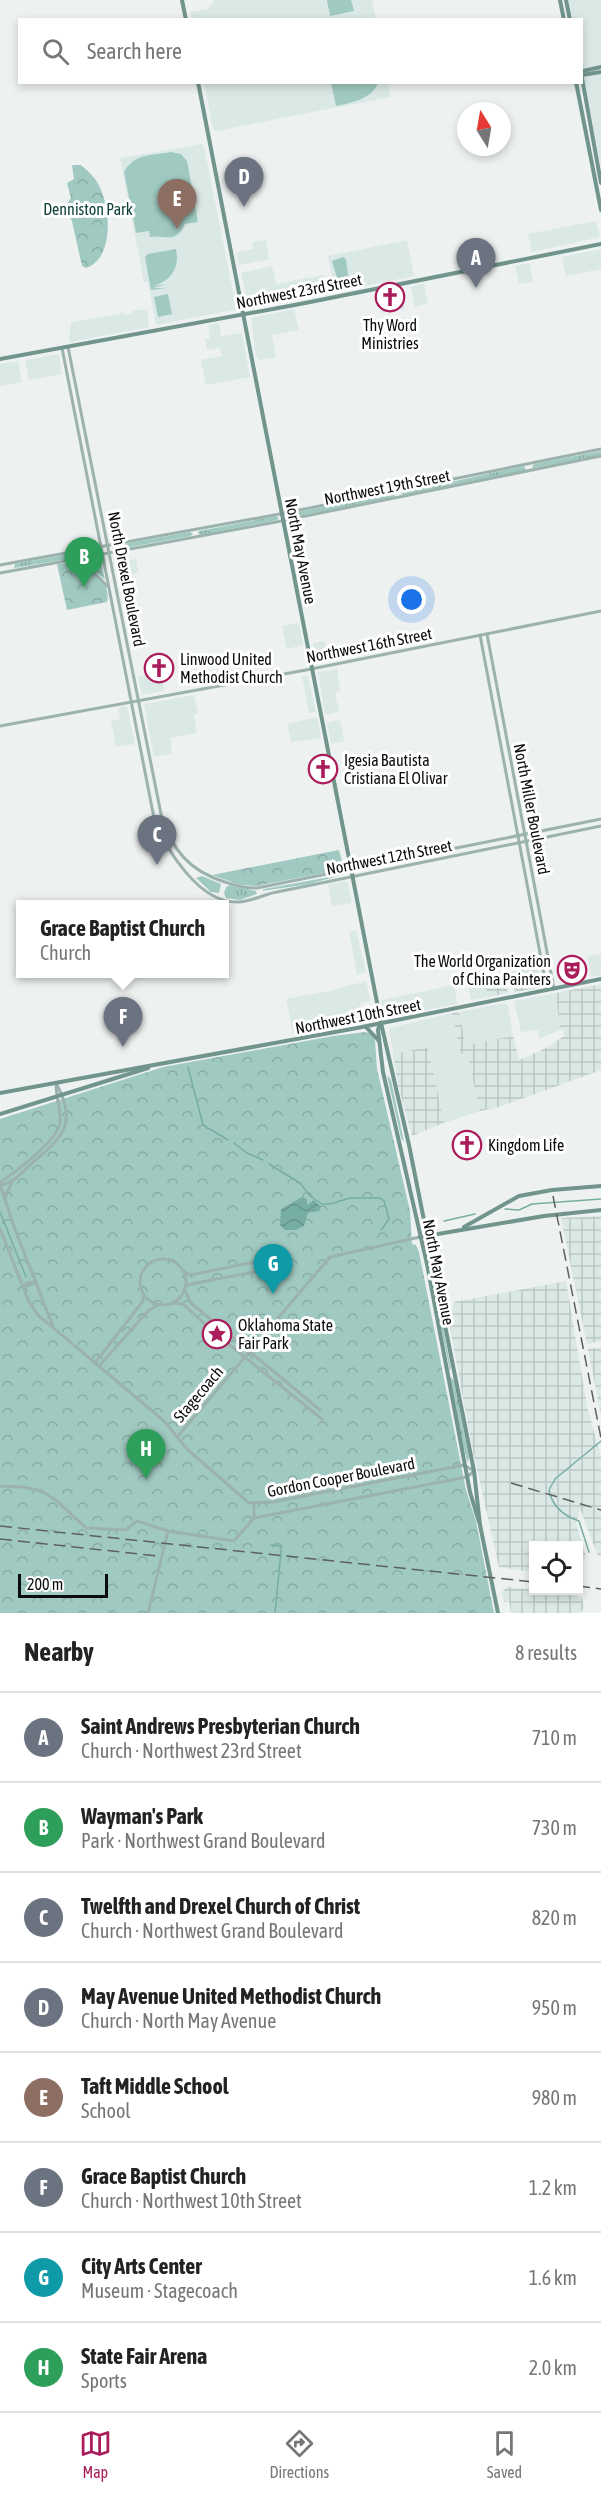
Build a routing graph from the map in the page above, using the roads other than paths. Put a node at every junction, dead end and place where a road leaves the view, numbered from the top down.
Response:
1 (182, 0) edge
2 (560, 0) edge
3 (566, 0) edge
4 (186, 18) edge
5 (564, 18) edge
6 (570, 18) edge
7 (601, 69) edge
8 (583, 76) edge
9 (583, 82) edge
10 (198, 84) edge
11 (577, 84) edge
12 (587, 140) junction
13 (594, 146) junction
14 (592, 159) junction
15 (601, 183) edge
16 (601, 210) edge
17 (601, 244) edge
18 (243, 314) junction
19 (68, 347) junction
20 (62, 348) junction
21 (0, 359) edge
22 (601, 449) edge
23 (601, 456) edge
24 (282, 514) junction
25 (283, 520) junction
26 (108, 546) junction
27 (101, 547) junction
28 (109, 553) junction
29 (102, 554) junction
30 (64, 561) junction
31 (0, 565) edge
32 (0, 573) edge
33 (110, 592) junction
34 (601, 611) edge
35 (487, 634) junction
36 (480, 635) junction
37 (312, 669) junction
38 (138, 701) junction
39 (131, 702) junction
40 (0, 726) edge
41 (601, 819) edge
42 (601, 826) edge
43 (525, 835) junction
44 (518, 836) junction
45 (526, 841) junction
46 (519, 843) junction
47 (351, 870) junction
48 (201, 873) joint
49 (352, 877) junction
50 (601, 980) edge
51 (554, 989) junction
52 (547, 990) junction
53 (381, 1023) junction
54 (366, 1026) junction
55 (380, 1042) junction
56 (154, 1066) junction
57 (390, 1071) junction
58 (383, 1072) junction
59 (56, 1083) junction
60 (0, 1093) edge
61 (62, 1095) junction
62 (56, 1097) junction
63 (0, 1114) edge
64 (0, 1176) edge
65 (8, 1176) junction
66 (12, 1181) junction
67 (0, 1185) edge
68 (601, 1186) edge
69 (5, 1199) junction
70 (601, 1210) edge
71 (0, 1229) edge
72 (459, 1229) junction
73 (426, 1236) junction
74 (420, 1237) junction
75 (263, 1260) junction
76 (265, 1270) junction
77 (183, 1272) junction
78 (36, 1282) junction
79 (23, 1287) junction
80 (185, 1288) junction
81 (142, 1292) junction
82 (172, 1303) junction
83 (161, 1305) junction
84 (53, 1326) junction
85 (249, 1352) junction
86 (244, 1357) junction
87 (97, 1364) junction
88 (320, 1410) dead end
89 (322, 1419) dead end
90 (177, 1437) junction
91 (464, 1465) junction
92 (474, 1472) junction
93 (467, 1477) junction
94 (0, 1486) edge
95 (254, 1504) junction
96 (254, 1518) junction
97 (480, 1525) junction
98 (167, 1531) junction
99 (148, 1613) edge
100 (498, 1613) edge

1 - 4 main road
2 - 5 main road
3 - 6 main road
7 - 8 main road
9 - 13 main road
10 - 18 main road, North May Avenue
11 - 12 main road
12 - 13 main road
12 - 14 main road
13 - 14 main road
13 - 15 main road
14 - 16 main road
17 - 18 main road, Northwest 23rd Street
18 - 19 main road, Northwest 23rd Street
18 - 24 main road, North May Avenue
19 - 20 main road, Northwest 23rd Street
19 - 26 street, North Drexel Boulevard
20 - 21 main road, Northwest 23rd Street
20 - 27 street, Northwest 12th Street
22 - 24 street, Northwest 19th Street
23 - 25 street, Northwest 19th Street
24 - 25 main road, North May Avenue
24 - 26 street, Northwest 19th Street
25 - 28 street, Northwest 19th Street
25 - 37 main road, North May Avenue
26 - 27 street, Northwest 19th Street
26 - 28 street, North Drexel Boulevard
27 - 29 street, Northwest 12th Street
27 - 31 street, Northwest 19th Street
28 - 29 street, Northwest 19th Street
28 - 38 street, North Drexel Boulevard
29 - 30 street, Northwest 19th Street
29 - 33 street, Northwest 12th Street
30 - 32 street, Northwest 19th Street
30 - 33 street
33 - 39 street, Northwest 12th Street
34 - 35 street, Northwest 16th Street
35 - 36 street, Northwest 16th Street
35 - 43 street, North Miller Boulevard
36 - 37 street, Northwest 16th Street
36 - 44 street, North Miller Boulevard
37 - 38 street, Northwest 16th Street
37 - 47 main road, North May Avenue
38 - 39 street, Northwest 16th Street
38 - 48 street, North Drexel Boulevard
39 - 40 street, Northwest 16th Street
39 - 49 street, Northwest 12th Street
41 - 43 street, Northwest 12th Street
42 - 45 street, Northwest 12th Street
43 - 44 street, Northwest 12th Street
43 - 45 street, North Miller Boulevard
44 - 46 street, North Miller Boulevard
44 - 47 street, Northwest 12th Street
45 - 46 street, Northwest 12th Street
45 - 51 street, North Miller Boulevard
46 - 49 street, Northwest 12th Street
46 - 52 street, North Miller Boulevard
47 - 48 street, Northwest 12th Street
47 - 49 main road, North May Avenue
49 - 53 main road, North May Avenue
50 - 51 main road, Northwest 10th Street
51 - 52 main road, Northwest 10th Street
52 - 53 main road, Northwest 10th Street
53 - 54 main road, Northwest 10th Street
53 - 55 main road, North May Avenue
53 - 57 main road, North May Avenue
54 - 55 main road
54 - 56 main road, Northwest 10th Street
55 - 58 main road, North May Avenue
56 - 59 main road, Northwest 10th Street
56 - 61 main road, Northwest 10th Street
57 - 58 main road
57 - 73 main road, North May Avenue
58 - 74 main road, North May Avenue
59 - 60 main road, Northwest 10th Street
59 - 61 street
59 - 62 street
61 - 62 main road, Northwest 10th Street
61 - 66 street
62 - 63 main road, Northwest 10th Street
62 - 65 street
64 - 65 street
65 - 67 street
66 - 67 street
66 - 69 street
67 - 69 street, Gordon Cooper Boulevard
68 - 72 main road
69 - 78 street, Gordon Cooper Boulevard
70 - 72 main road
71 - 79 street, Gordon Cooper Boulevard
72 - 73 main road
73 - 74 main road
73 - 92 main road, North May Avenue
74 - 85 street, Stagecoach
74 - 91 main road, North May Avenue
75 - 76 street
75 - 76 street
75 - 77 street
76 - 80 street
77 - 80 street
77 - 81 street
78 - 79 street
78 - 84 street, Gordon Cooper Boulevard
79 - 84 street, Gordon Cooper Boulevard
80 - 82 street
80 - 85 street
81 - 83 street
81 - 87 street
82 - 83 street
82 - 86 street
83 - 87 street
84 - 87 street, Gordon Cooper Boulevard
85 - 86 street, Stagecoach
85 - 88 street
86 - 89 street
86 - 90 street, Stagecoach
87 - 90 street, Gordon Cooper Boulevard
90 - 95 street, Gordon Cooper Boulevard
91 - 92 street
91 - 93 main road, North May Avenue
91 - 95 street, Gordon Cooper Boulevard
92 - 93 street, Gordon Cooper Boulevard
92 - 97 main road, North May Avenue
93 - 96 street, Gordon Cooper Boulevard
93 - 97 main road, North May Avenue
94 - 98 street
95 - 96 street
96 - 98 street
97 - 100 main road, North May Avenue
98 - 99 street

